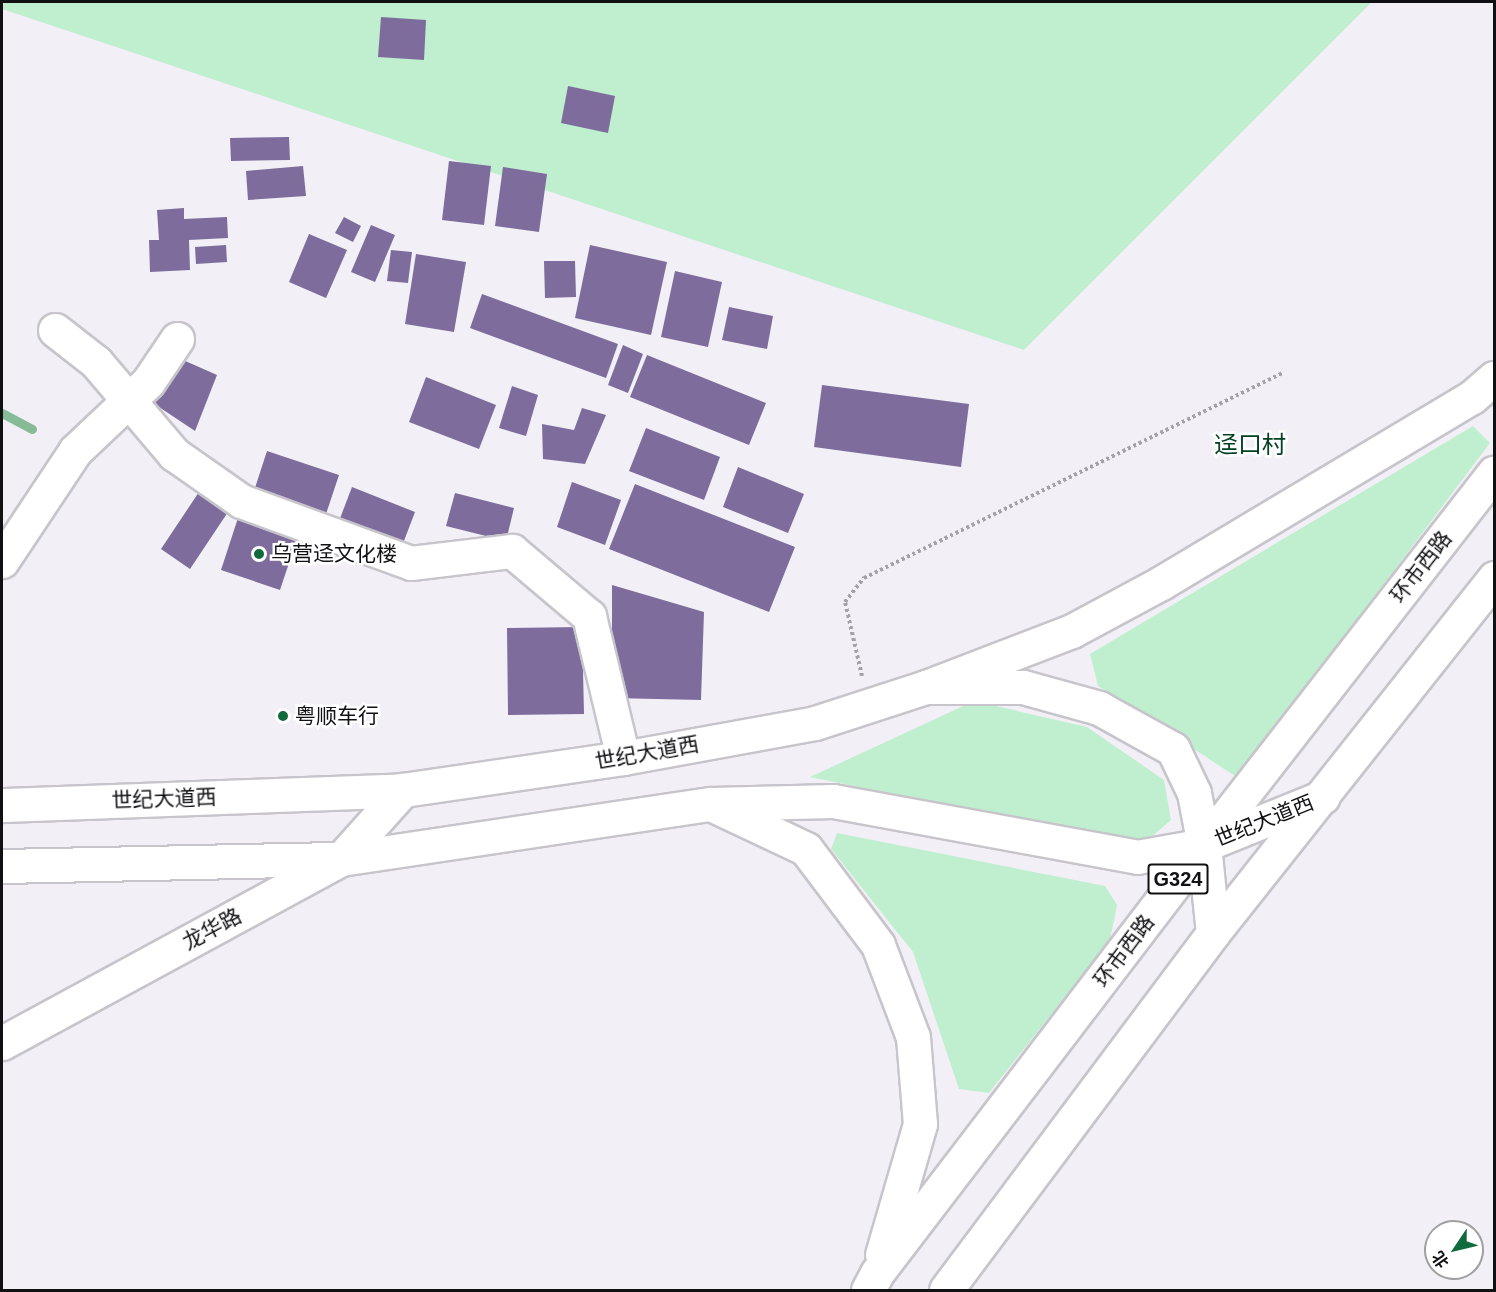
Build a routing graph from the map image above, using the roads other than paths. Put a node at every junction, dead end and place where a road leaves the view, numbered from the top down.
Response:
1 (56, 330) dead end
2 (177, 339) dead end
3 (1494, 378) edge
4 (129, 400) junction
5 (1494, 473) edge
6 (2, 561) edge
7 (1494, 578) edge
8 (926, 687) junction
9 (623, 758) junction
10 (403, 790) junction
11 (1323, 797) junction
12 (711, 804) junction
13 (2, 805) edge
14 (1204, 845) junction
15 (341, 859) junction
16 (2, 866) edge
17 (1213, 933) junction
18 (2, 1043) edge
19 (872, 1282) edge
20 (946, 1290) edge

1 - 4 main road
2 - 4 main road
3 - 8 main road
4 - 6 main road
4 - 9 main road
5 - 14 main road, 环市西路 / G324
7 - 11 main road, G324
8 - 9 main road, 世纪大道西
8 - 14 main road, 世纪大道西
9 - 10 main road, 世纪大道西
10 - 13 main road, 世纪大道西
10 - 15 main road, 龙华路
11 - 14 main road, 世纪大道西
11 - 17 main road, G324
12 - 14 main road, 世纪大道西
12 - 15 main road, 世纪大道西
12 - 19 main road
14 - 17 main road, 世纪大道西
14 - 19 main road, 环市西路 / G324
15 - 16 main road, 世纪大道西
15 - 18 main road, 龙华路
17 - 20 main road, G324

